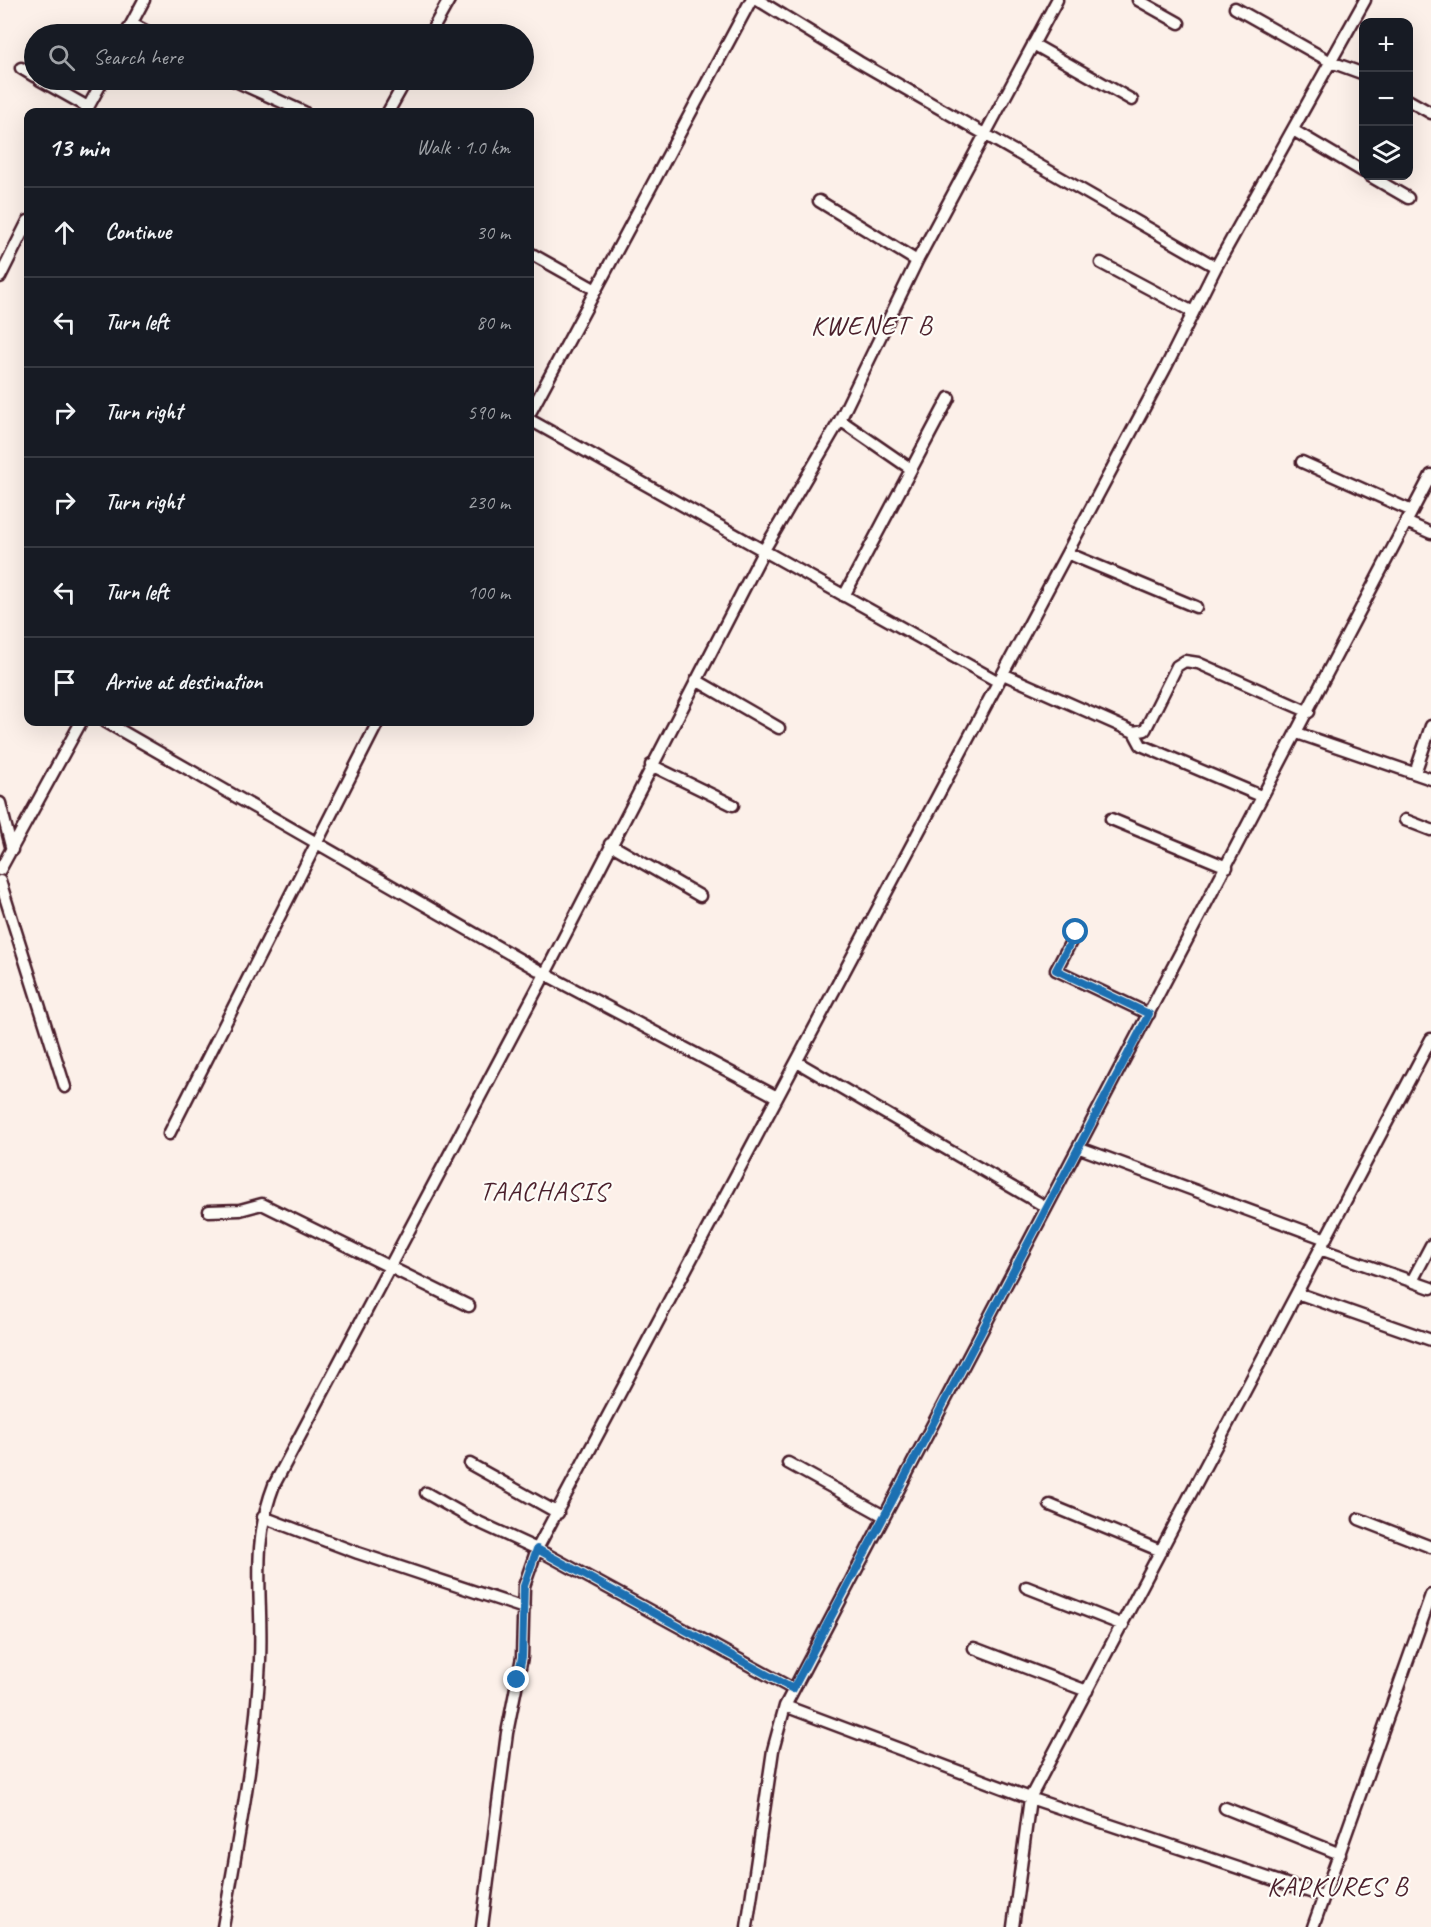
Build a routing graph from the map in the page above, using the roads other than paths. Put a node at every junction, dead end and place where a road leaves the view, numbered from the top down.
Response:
1 (144, 0) edge
2 (449, 0) edge
3 (751, 0) edge
4 (758, 0) edge
5 (1057, 0) edge
6 (1138, 0) edge
7 (1365, 0) edge
8 (1234, 8) dead end
9 (1179, 23) dead end
10 (132, 24) edge
11 (436, 24) edge
12 (1033, 44) junction
13 (1330, 62) junction
14 (21, 68) dead end
15 (24, 70) edge
16 (1359, 72) edge
17 (56, 90) edge
18 (98, 90) edge
19 (255, 90) edge
20 (400, 90) edge
21 (1132, 100) dead end
22 (1413, 103) edge
23 (84, 108) edge
24 (88, 108) edge
25 (295, 108) edge
26 (390, 108) edge
27 (1431, 113) edge
28 (1293, 130) junction
29 (986, 135) junction
30 (1359, 169) edge
31 (1377, 180) edge
32 (1408, 198) dead end
33 (819, 201) dead end
34 (24, 229) edge
35 (534, 255) edge
36 (917, 261) junction
37 (1101, 263) dead end
38 (1216, 267) junction
39 (0, 277) edge
40 (596, 290) junction
41 (1193, 312) junction
42 (949, 398) dead end
43 (534, 406) edge
44 (840, 420) junction
45 (534, 422) edge
46 (1302, 462) dead end
47 (911, 469) junction
48 (1431, 475) edge
49 (1412, 511) junction
50 (1406, 522) junction
51 (1431, 533) edge
52 (764, 550) junction
53 (1067, 553) junction
54 (844, 596) junction
55 (1196, 607) dead end
56 (1000, 677) junction
57 (696, 680) junction
58 (1309, 712) junction
59 (79, 726) edge
60 (113, 726) edge
61 (376, 726) edge
62 (1431, 726) edge
63 (779, 728) dead end
64 (1134, 732) junction
65 (1297, 733) junction
66 (651, 765) junction
67 (1414, 773) junction
68 (1431, 779) edge
69 (1261, 796) junction
70 (0, 803) edge
71 (733, 805) dead end
72 (1111, 819) dead end
73 (1405, 820) dead end
74 (1431, 830) edge
75 (318, 843) junction
76 (610, 844) junction
77 (12, 850) junction
78 (1227, 867) junction
79 (0, 870) edge
80 (0, 881) edge
81 (700, 896) dead end
82 (1076, 932) dead end
83 (545, 975) junction
84 (1149, 1014) junction
85 (1431, 1039) edge
86 (797, 1062) junction
87 (65, 1087) dead end
88 (777, 1097) junction
89 (169, 1134) dead end
90 (1080, 1148) junction
91 (1046, 1207) junction
92 (209, 1211) dead end
93 (1326, 1239) junction
94 (1431, 1245) edge
95 (1320, 1249) junction
96 (391, 1266) junction
97 (1412, 1281) junction
98 (1431, 1288) edge
99 (1297, 1293) junction
100 (469, 1306) dead end
101 (1431, 1340) edge
102 (788, 1463) dead end
103 (470, 1464) dead end
104 (426, 1493) dead end
105 (1050, 1505) dead end
106 (558, 1513) junction
107 (884, 1516) junction
108 (263, 1517) junction
109 (1359, 1519) dead end
110 (1431, 1547) edge
111 (537, 1549) junction
112 (1161, 1551) junction
113 (1026, 1587) dead end
114 (1431, 1595) edge
115 (524, 1608) junction
116 (1123, 1625) junction
117 (974, 1648) dead end
118 (793, 1689) junction
119 (1087, 1691) junction
120 (785, 1706) junction
121 (1030, 1798) junction
122 (1225, 1808) dead end
123 (1340, 1854) junction
124 (1322, 1896) junction
125 (224, 1927) edge
126 (482, 1927) edge
127 (747, 1927) edge
128 (1013, 1927) edge
129 (1313, 1927) edge

1 - 10 street
2 - 11 street
3 - 40 street
4 - 29 street
5 - 12 street
6 - 9 street
7 - 13 street
8 - 13 street
12 - 21 street
12 - 29 street
13 - 16 street
13 - 28 street
14 - 15 street
17 - 23 street
18 - 24 street
19 - 25 street
20 - 26 street
22 - 27 street
28 - 30 street
28 - 38 street
29 - 36 street
29 - 38 street
31 - 32 street
33 - 36 street
34 - 39 street
35 - 40 street
36 - 44 street
37 - 41 street
38 - 41 street
40 - 43 street
41 - 53 street
42 - 47 street
44 - 47 street
44 - 52 street
45 - 52 street
46 - 49 street
47 - 54 street
48 - 49 street
49 - 50 street
50 - 51 street
50 - 58 street
52 - 54 street
52 - 57 street
53 - 55 street
53 - 56 street
54 - 56 street
56 - 64 street
56 - 86 street
57 - 63 street
57 - 66 street
58 - 64 street
58 - 65 street
59 - 77 street
60 - 75 street
61 - 75 street
62 - 67 street
64 - 69 street
65 - 67 street
65 - 69 street
66 - 71 street
66 - 76 street
67 - 68 street
69 - 78 street
70 - 77 street
72 - 78 street
73 - 74 street
75 - 83 street
75 - 89 street
76 - 81 street
76 - 83 street
77 - 79 street
78 - 84 street
80 - 87 street
82 - 84 street
83 - 88 street
83 - 96 street
84 - 90 street
85 - 93 street
86 - 88 street
86 - 91 street
88 - 106 street
90 - 91 street
90 - 93 street
91 - 107 street
92 - 96 street
93 - 95 street
94 - 97 street
95 - 97 street
95 - 99 street
96 - 100 street
96 - 108 street
97 - 98 street
99 - 101 street
99 - 112 street
102 - 107 street
103 - 106 street
104 - 111 street
105 - 112 street
106 - 111 street
107 - 118 street
108 - 115 street
108 - 125 street
109 - 110 street
111 - 115 street
111 - 118 street
112 - 116 street
113 - 116 street
114 - 123 street
115 - 126 street
116 - 119 street
117 - 119 street
118 - 120 street
119 - 121 street
120 - 121 street
120 - 127 street
121 - 124 street
121 - 128 street
122 - 123 street
123 - 124 street
124 - 129 street

